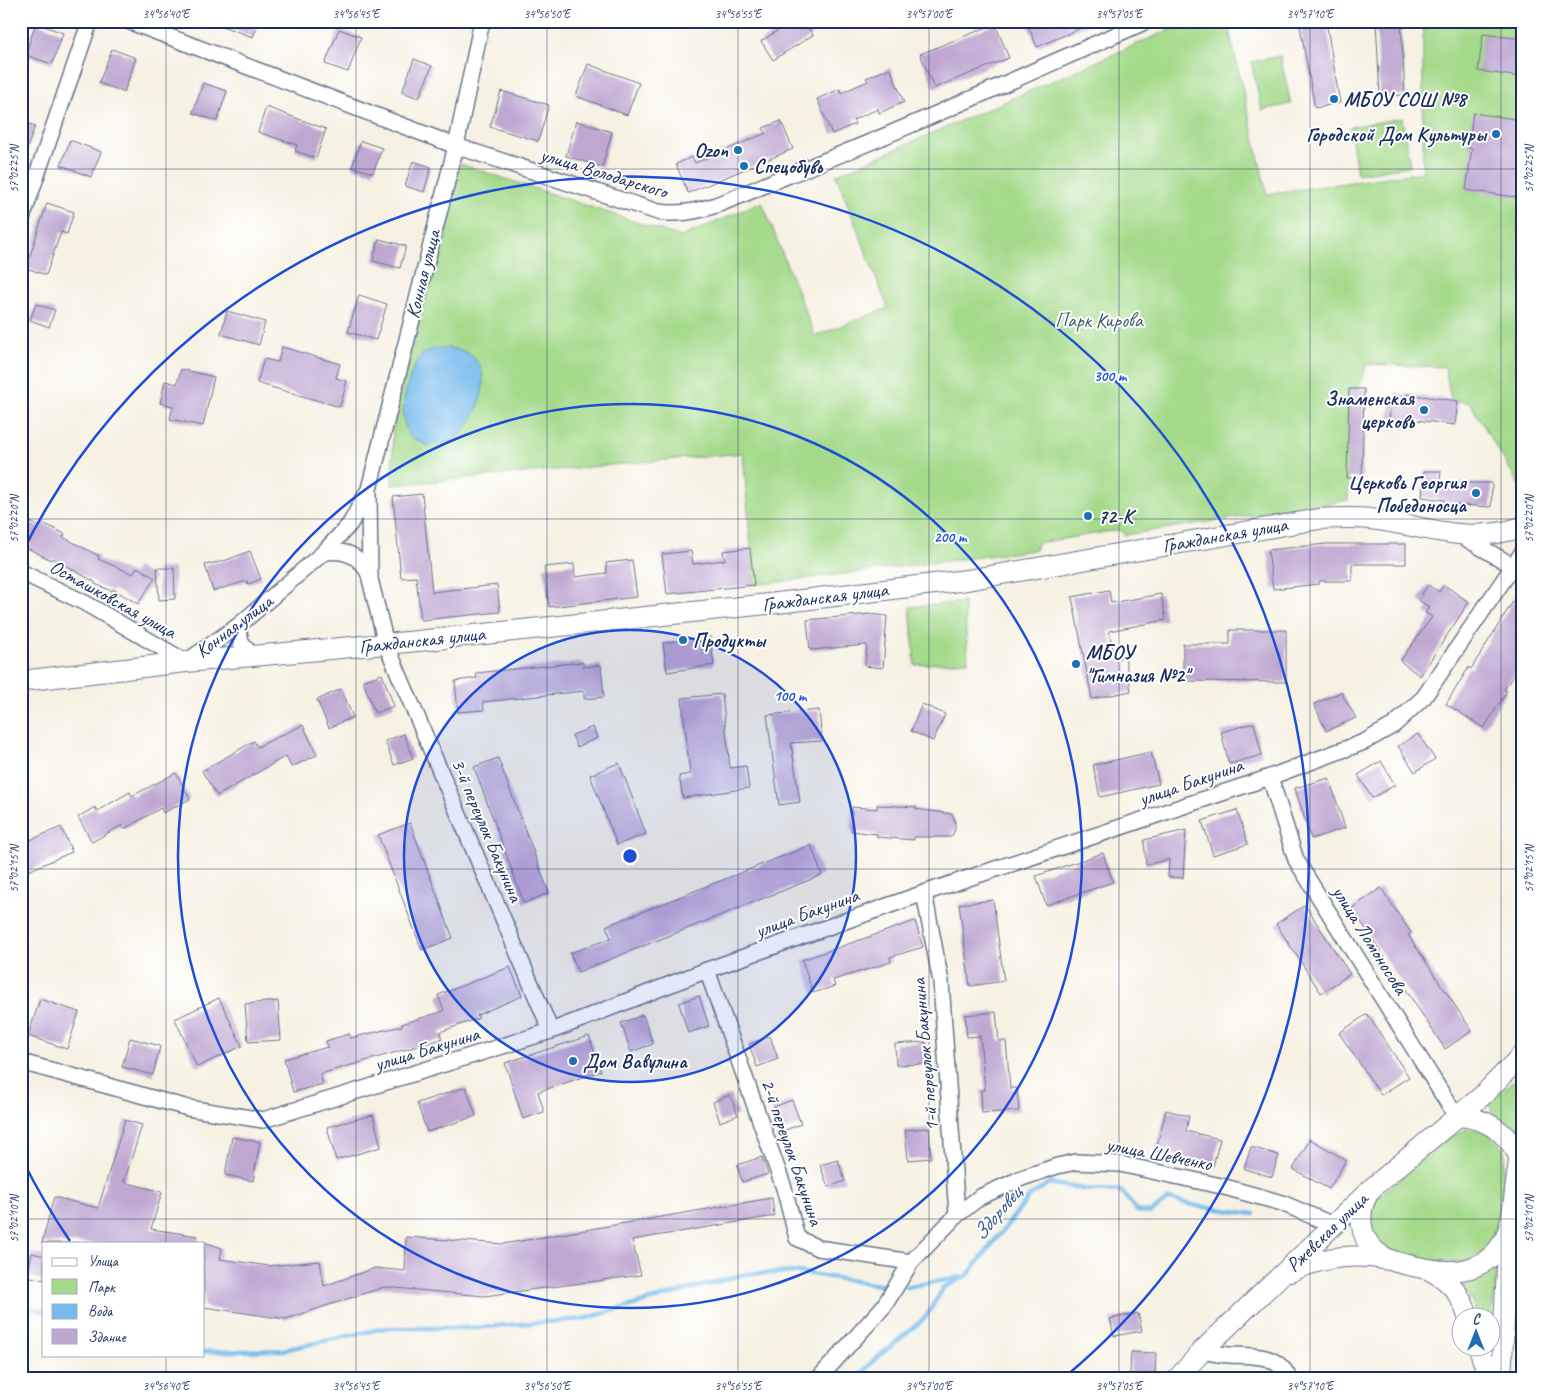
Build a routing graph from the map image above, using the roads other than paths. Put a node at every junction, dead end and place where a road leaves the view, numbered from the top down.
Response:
1 (90, 21) edge
2 (128, 21) edge
3 (482, 21) edge
4 (1147, 21) edge
5 (456, 146) junction
6 (21, 221) edge
7 (369, 489) junction
8 (1522, 527) edge
9 (1460, 535) junction
10 (323, 553) junction
11 (1522, 553) edge
12 (1512, 566) junction
13 (21, 572) edge
14 (370, 578) junction
15 (238, 626) junction
16 (386, 644) junction
17 (253, 656) junction
18 (186, 662) junction
19 (21, 682) edge
20 (1270, 777) junction
21 (924, 893) junction
22 (707, 970) junction
23 (551, 1031) junction
24 (1522, 1055) edge
25 (21, 1062) edge
26 (1456, 1116) junction
27 (1521, 1152) edge
28 (1372, 1188) junction
29 (957, 1215) junction
30 (1333, 1225) junction
31 (1509, 1230) junction
32 (911, 1262) junction
33 (1395, 1262) junction
34 (1431, 1271) junction
35 (1282, 1276) junction
36 (1514, 1303) edge
37 (1465, 1306) edge
38 (1202, 1351) junction
39 (1481, 1356) edge
40 (820, 1378) edge
41 (1178, 1378) edge
42 (1289, 1378) edge
43 (1489, 1378) edge
44 (1502, 1378) edge

1 - 6 street
2 - 5 street, улица Володарского
3 - 5 street, Конная улица
4 - 5 street, улица Володарского
5 - 7 street, Конная улица
7 - 10 street, Конная улица
7 - 14 street, Конная улица
8 - 9 main road, Гражданская улица
9 - 12 street, Гражданская улица
9 - 16 main road, Гражданская улица
10 - 14 street
10 - 15 street, Конная улица
11 - 12 street, улица Бакунина
12 - 20 street, улица Бакунина
13 - 18 street, Осташковская улица
14 - 16 street, Конная улица
15 - 17 street
15 - 18 street, Конная улица
16 - 17 main road, Гражданская улица
16 - 23 street, 3-й переулок Бакунина
17 - 18 main road, Гражданская улица
18 - 19 main road, Конная улица
20 - 21 street, улица Бакунина
20 - 26 street, улица Ломоносова
21 - 22 street, улица Бакунина
21 - 29 street, 1-й переулок Бакунина
22 - 23 street, улица Бакунина
22 - 32 street, 2-й переулок Бакунина
23 - 25 street, улица Бакунина
24 - 26 main road
26 - 27 main road
26 - 28 main road
27 - 31 main road
28 - 30 main road, Ржевская улица
28 - 33 main road
29 - 30 street, улица Шевченко
29 - 32 street, улица Шевченко
30 - 35 main road, Ржевская улица
31 - 34 main road
31 - 36 main road
32 - 40 street, улица Шевченко
33 - 34 main road
33 - 35 main road, Ржевская улица
34 - 37 main road
35 - 38 main road, Ржевская улица
36 - 44 main road
38 - 41 main road, Ржевская улица
38 - 42 street
39 - 43 main road

